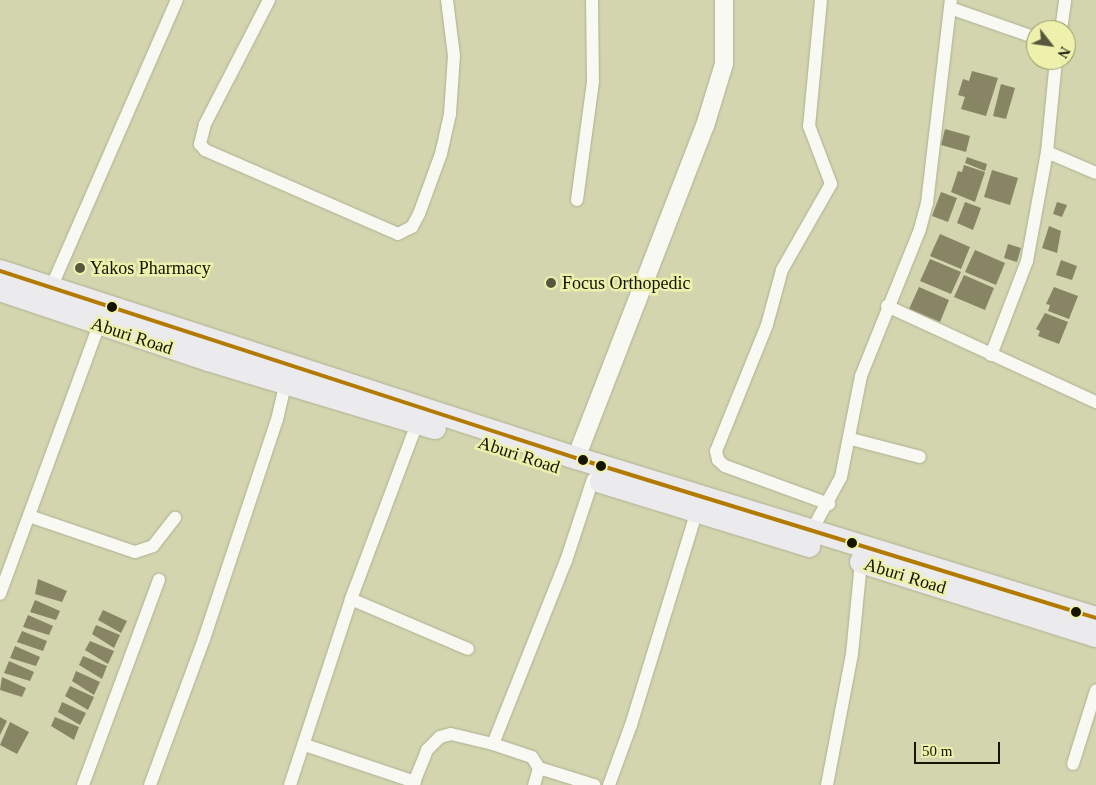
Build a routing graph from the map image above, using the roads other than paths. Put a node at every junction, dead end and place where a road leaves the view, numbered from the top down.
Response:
1 (177, 0) edge
2 (269, 0) edge
3 (448, 0) edge
4 (592, 0) edge
5 (724, 0) edge
6 (820, 0) edge
7 (1065, 0) edge
8 (950, 4) edge
9 (1062, 20) edge
10 (1026, 34) edge
11 (1055, 70) edge
12 (1047, 152) junction
13 (1096, 173) edge
14 (577, 200) dead end
15 (0, 271) edge
16 (51, 288) junction
17 (0, 290) edge
18 (888, 306) junction
19 (98, 325) junction
20 (991, 355) junction
21 (310, 382) junction
22 (285, 384) junction
23 (1095, 399) edge
24 (416, 423) junction
25 (852, 439) junction
26 (920, 457) dead end
27 (576, 458) junction
28 (593, 479) junction
29 (829, 504) junction
30 (697, 511) junction
31 (29, 516) junction
32 (175, 518) dead end
33 (812, 530) junction
34 (861, 562) junction
35 (159, 580) dead end
36 (0, 594) edge
37 (351, 599) junction
38 (1096, 618) edge
39 (1096, 636) edge
40 (468, 649) dead end
41 (1096, 690) edge
42 (1092, 703) junction
43 (1096, 716) edge
44 (492, 744) junction
45 (305, 745) junction
46 (1073, 764) dead end
47 (539, 768) junction
48 (414, 784) edge
49 (83, 785) edge
50 (150, 785) edge
51 (290, 785) edge
52 (534, 785) edge
53 (594, 785) edge
54 (609, 785) edge
55 (827, 785) edge

1 - 16 street
2 - 3 street
4 - 14 street
5 - 27 street
6 - 29 street
7 - 9 street
8 - 10 street
8 - 18 street
11 - 12 street
12 - 13 street
12 - 20 street
15 - 16 highway, Aburi Road
16 - 21 highway, Aburi Road
17 - 19 highway, Aburi Road
18 - 20 street
18 - 25 street
19 - 22 highway, Aburi Road
19 - 31 street
20 - 23 street
21 - 22 highway, Aburi Road
21 - 24 highway, Aburi Road
21 - 27 highway, Aburi Road
22 - 50 street
24 - 28 highway, Aburi Road
24 - 37 street
25 - 26 street
25 - 29 street
27 - 33 highway, Aburi Road
28 - 30 highway, Aburi Road
28 - 44 street
29 - 33 street
30 - 34 highway, Aburi Road
30 - 54 street
31 - 32 street
31 - 36 street
33 - 38 highway, Aburi Road
34 - 39 highway, Aburi Road
34 - 55 street
35 - 49 street
37 - 40 street
37 - 45 street
41 - 42 street
42 - 43 street
42 - 46 street
44 - 47 street
44 - 48 street
45 - 48 street
45 - 51 street
47 - 52 street
47 - 53 street

